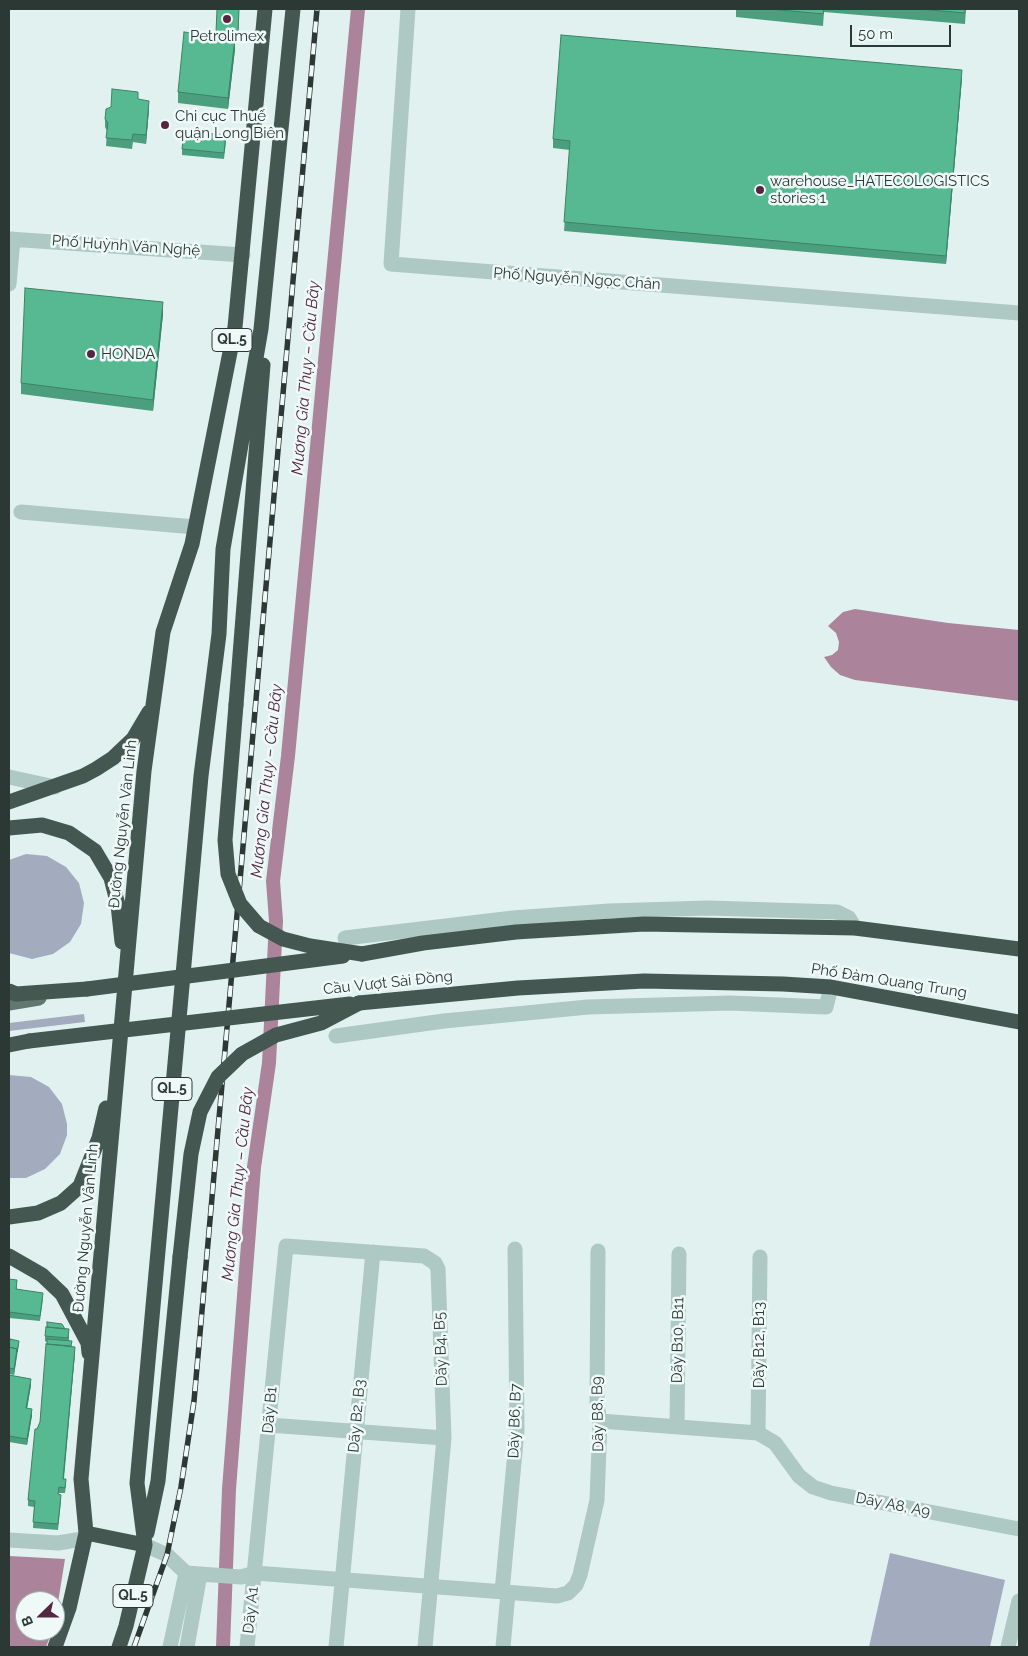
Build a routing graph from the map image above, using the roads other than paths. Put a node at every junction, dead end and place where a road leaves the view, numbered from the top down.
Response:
1 (266, 9) edge
2 (293, 9) edge
3 (408, 9) edge
4 (11, 239) edge
5 (243, 255) junction
6 (9, 284) edge
7 (1019, 314) edge
8 (261, 329) junction
9 (21, 512) dead end
10 (195, 527) junction
11 (158, 664) junction
12 (9, 777) edge
13 (55, 787) junction
14 (9, 802) edge
15 (9, 828) edge
16 (855, 928) junction
17 (346, 938) dead end
18 (1019, 949) edge
19 (362, 954) junction
20 (126, 976) junction
21 (753, 983) joint
22 (831, 987) junction
23 (87, 989) junction
24 (9, 991) edge
25 (9, 1003) edge
26 (359, 1003) junction
27 (1019, 1022) edge
28 (336, 1036) dead end
29 (121, 1040) junction
30 (9, 1044) edge
31 (9, 1217) edge
32 (286, 1246) joint
33 (515, 1249) dead end
34 (598, 1251) dead end
35 (373, 1252) junction
36 (679, 1254) dead end
37 (9, 1256) edge
38 (760, 1257) dead end
39 (91, 1364) junction
40 (600, 1421) junction
41 (269, 1425) junction
42 (677, 1427) junction
43 (356, 1432) junction
44 (758, 1433) junction
45 (444, 1438) junction
46 (1019, 1529) edge
47 (86, 1533) junction
48 (9, 1540) edge
49 (145, 1544) junction
50 (198, 1574) junction
51 (248, 1575) junction
52 (342, 1580) junction
53 (431, 1587) junction
54 (505, 1592) junction
55 (1019, 1602) edge
56 (55, 1647) edge
57 (119, 1647) edge
58 (170, 1647) edge
59 (187, 1647) edge
60 (247, 1647) edge
61 (336, 1647) edge
62 (425, 1647) edge
63 (503, 1647) edge
64 (1008, 1647) edge

1 - 5 highway, Đường Nguyễn Văn Linh / QL.5
2 - 8 highway, QL.5
3 - 7 street, Phố Nguyễn Ngọc Chân
4 - 5 street, Phố Huỳnh Văn Nghệ
4 - 6 street
5 - 10 highway, Đường Nguyễn Văn Linh / QL.5
8 - 19 highway, bridge
8 - 49 highway, QL.5
9 - 10 street
10 - 11 highway, Đường Nguyễn Văn Linh / QL.5
11 - 13 highway
11 - 20 highway, Đường Nguyễn Văn Linh / QL.5
12 - 13 street
13 - 14 highway
15 - 20 highway
16 - 17 street
16 - 18 highway
16 - 19 highway, Cầu Vượt Sài Đồng
19 - 23 highway, Cầu Vượt Sài Đồng, bridge
20 - 29 highway, Đường Nguyễn Văn Linh / QL.5
21 - 22 highway, Phố Đàm Quang Trung
21 - 26 highway, Cầu Vượt Sài Đồng
22 - 27 highway, Phố Đàm Quang Trung
22 - 28 street
23 - 24 highway, Cầu Vượt Sài Đồng
23 - 25 main road
26 - 30 highway, Cầu Vượt Sài Đồng, bridge
26 - 49 highway, bridge
29 - 31 highway
29 - 39 highway, Đường Nguyễn Văn Linh / QL.5
32 - 35 street, Dãy B4, B5
32 - 41 street, Dãy B1
33 - 54 street, Dãy B6, B7
34 - 40 street, Dãy B8, B9
35 - 43 street, Dãy B2, B3
35 - 45 street, Dãy B4, B5
36 - 42 street, Dãy B10, B11
37 - 39 highway
38 - 44 street, Dãy B12, B13
39 - 47 highway, Đường Nguyễn Văn Linh / QL.5
40 - 42 street
40 - 54 street, Dãy B8, B9
41 - 43 street
41 - 51 street, Dãy B1
42 - 44 street
43 - 45 street
43 - 52 street, Dãy B2, B3
44 - 46 street, Dãy A8, A9
45 - 53 street, Dãy B4, B5
47 - 48 street
47 - 49 highway
47 - 56 highway, Đường Nguyễn Văn Linh / QL.5
49 - 50 street
49 - 57 highway, QL.5
50 - 51 street
50 - 58 street
50 - 59 street
51 - 52 street
51 - 60 street, Dãy A1
52 - 53 street
52 - 61 street, Dãy B2, B3
53 - 54 street
53 - 62 street, Dãy B4, B5
54 - 63 street, Dãy B6, B7
55 - 64 street

